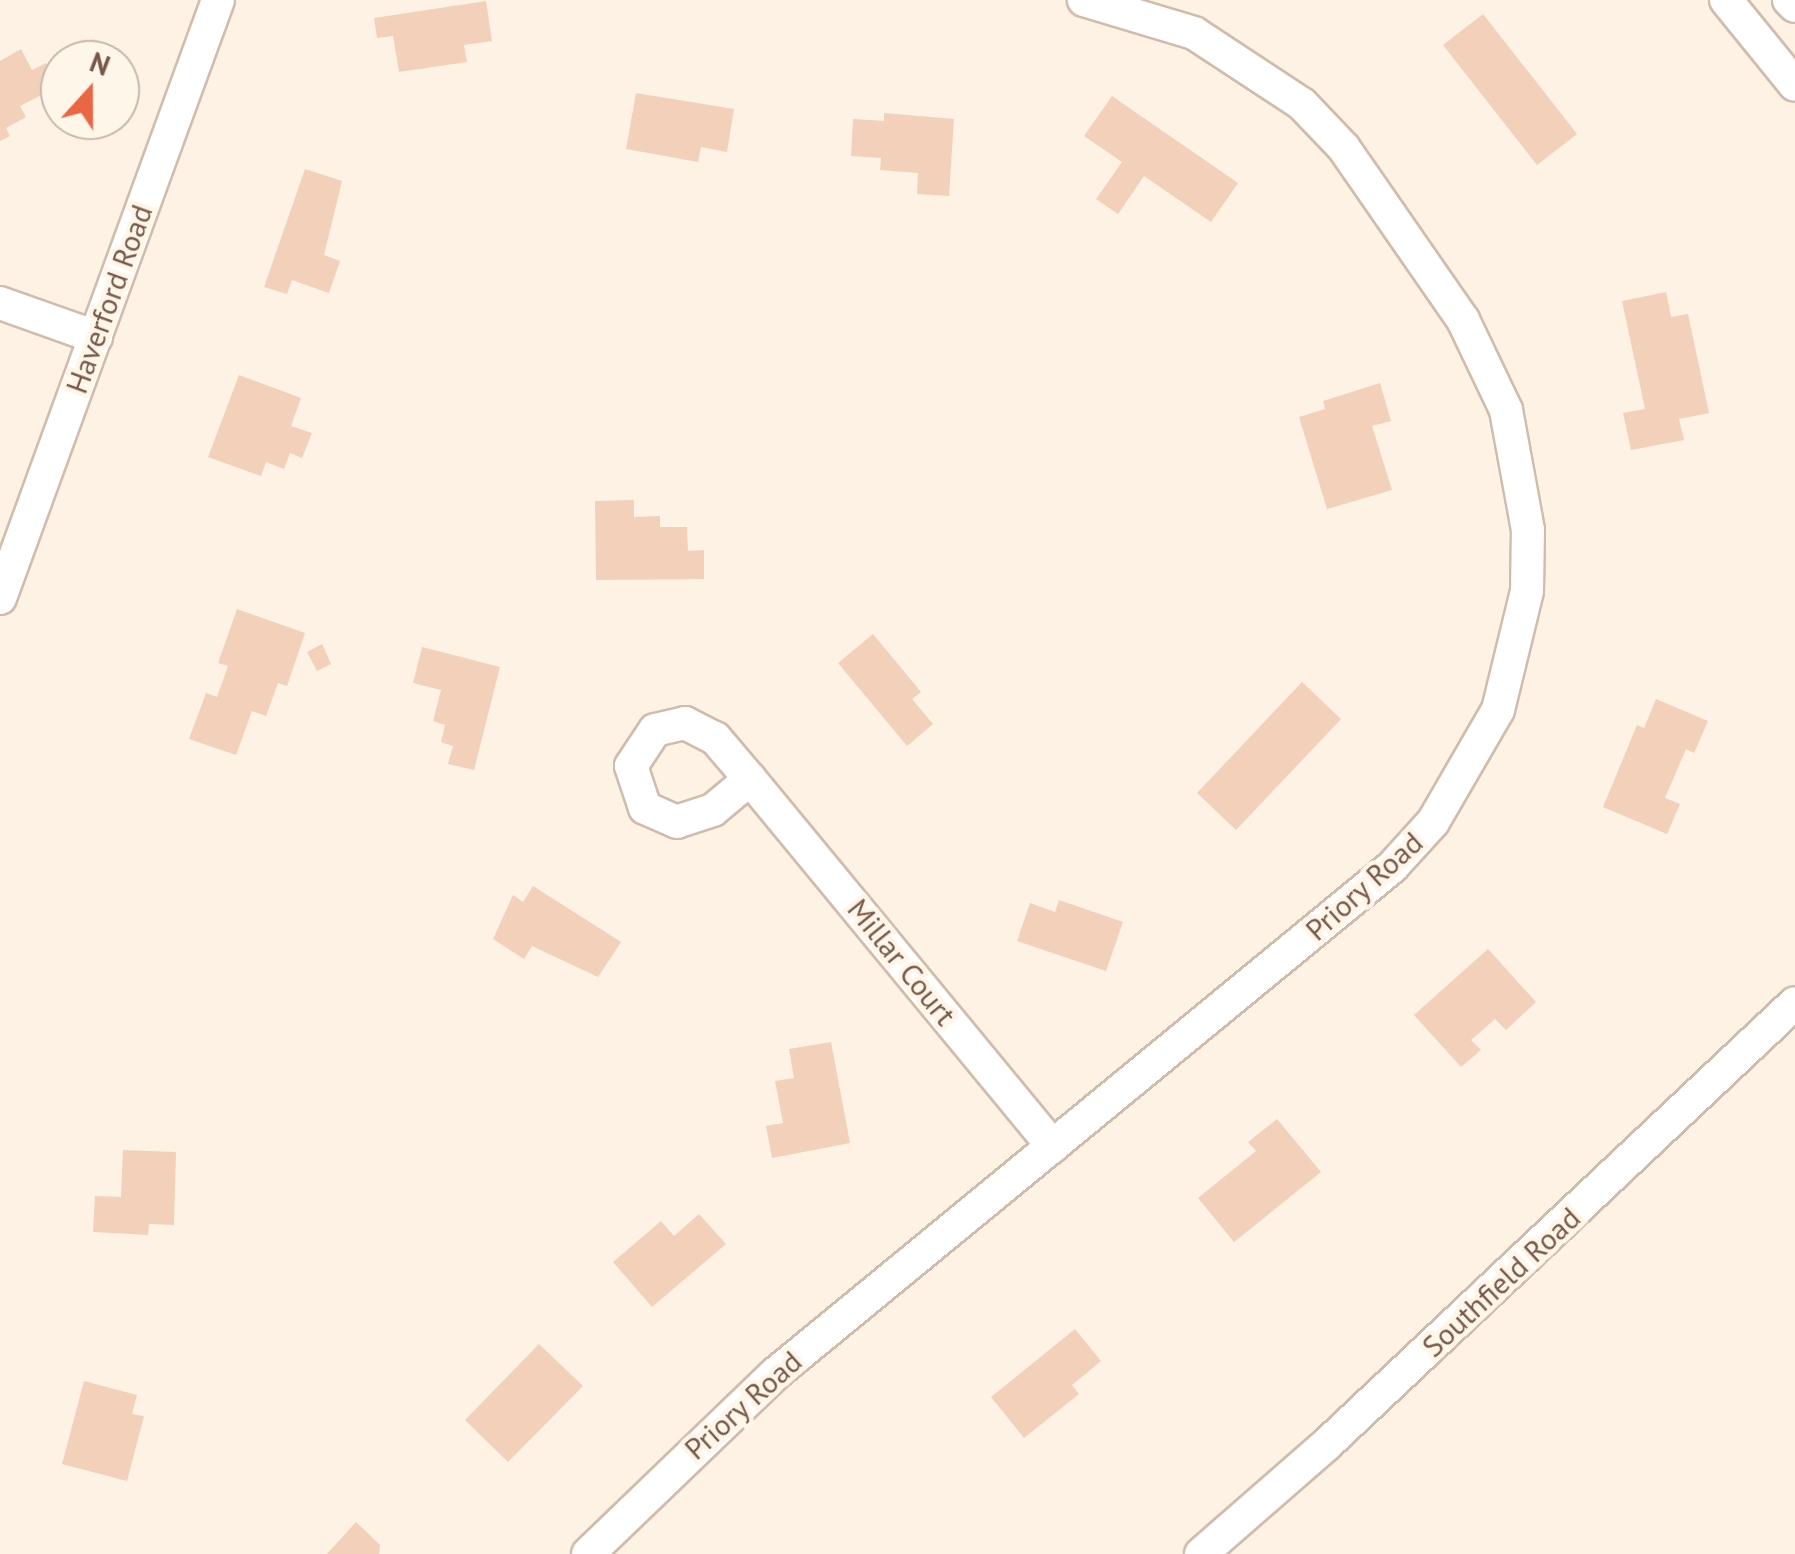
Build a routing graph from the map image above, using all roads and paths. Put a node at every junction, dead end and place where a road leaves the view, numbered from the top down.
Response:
1 (218, 0) edge
2 (1084, 0) edge
3 (1726, 0) edge
4 (1790, 0) edge
5 (1795, 6) edge
6 (1795, 85) edge
7 (0, 303) edge
8 (96, 337) junction
9 (0, 598) edge
10 (750, 778) dead end
11 (1795, 1003) edge
12 (1053, 1146) junction
13 (588, 1554) edge
14 (1201, 1554) edge

1 - 8 street, Haverford Road
2 - 12 street, Priory Road
3 - 6 street
4 - 5 street
7 - 8 street
8 - 9 street, Haverford Road
10 - 12 street, Millar Court
11 - 14 street, Southfield Road
12 - 13 street, Priory Road

